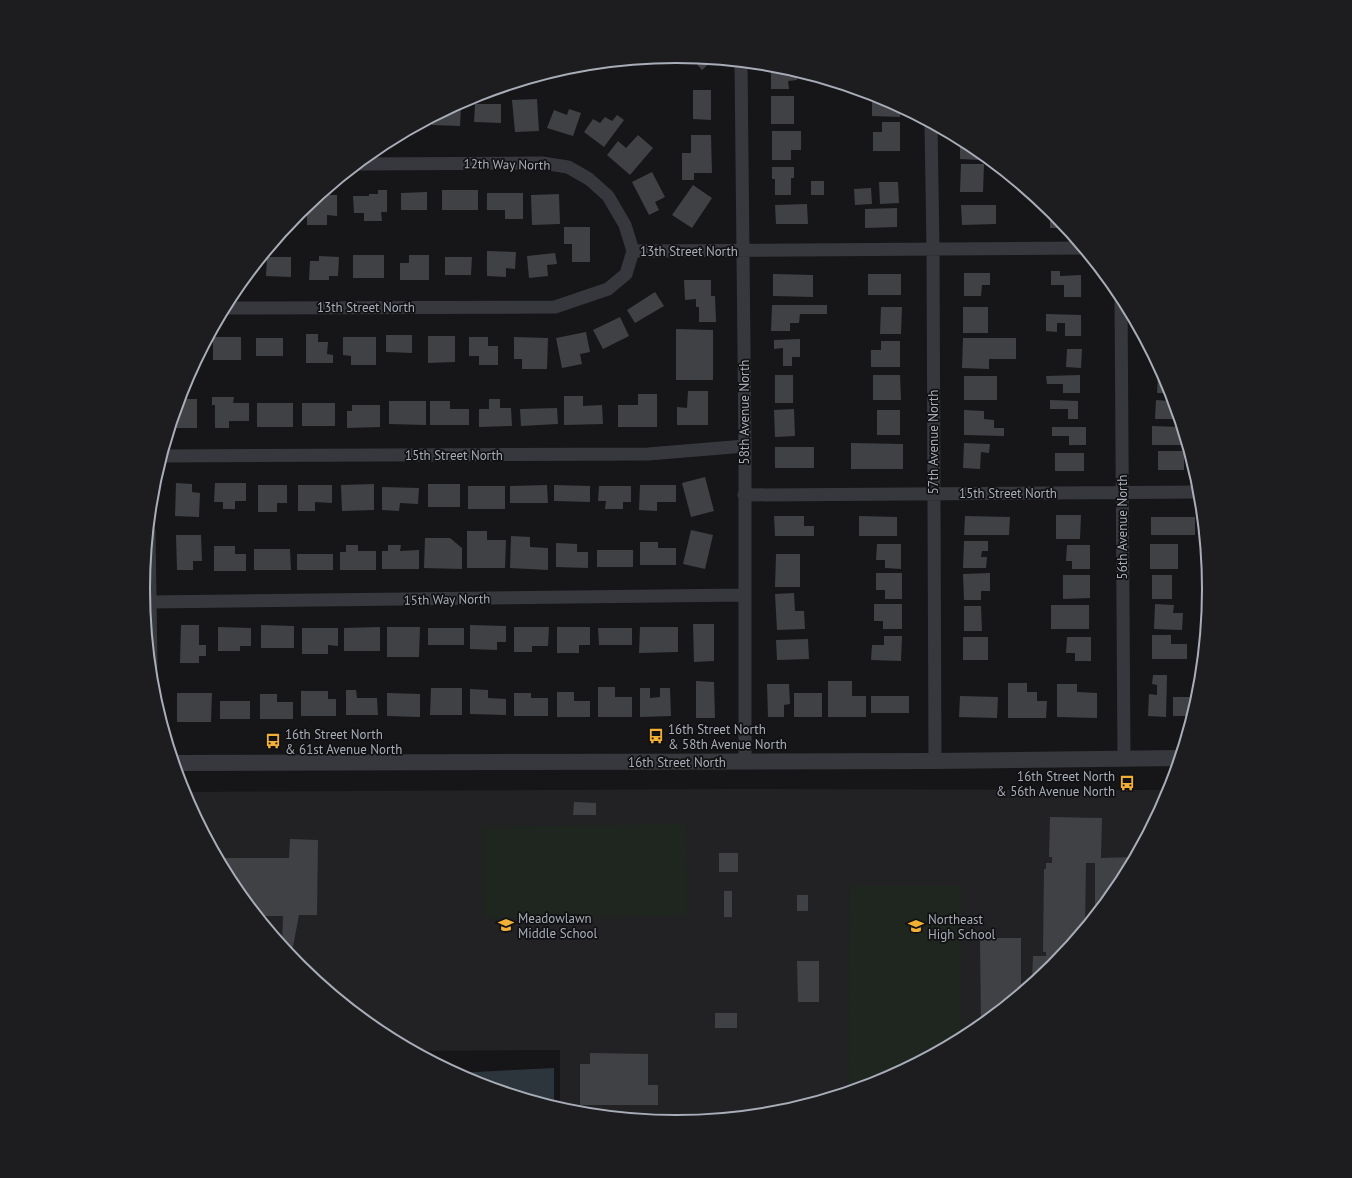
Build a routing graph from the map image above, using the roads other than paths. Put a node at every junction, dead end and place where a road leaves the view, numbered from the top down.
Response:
1 (741, 68) edge
2 (931, 129) edge
3 (367, 164) edge
4 (933, 248) junction
5 (1076, 248) edge
6 (743, 251) junction
7 (633, 252) junction
8 (232, 308) edge
9 (1121, 309) edge
10 (745, 446) junction
11 (167, 456) edge
12 (1193, 492) edge
13 (933, 493) junction
14 (1122, 493) junction
15 (744, 495) junction
16 (744, 595) junction
17 (150, 602) edge
18 (1124, 758) junction
19 (1174, 758) edge
20 (934, 761) junction
21 (180, 762) edge
22 (745, 762) junction

1 - 6 street, 58th Avenue North
2 - 4 street, 57th Avenue North
3 - 7 street, 12th Way North
4 - 5 street, 13th Street North
4 - 6 street, 13th Street North
4 - 13 street, 57th Avenue North
6 - 7 street, 13th Street North
6 - 10 street, 58th Avenue North
7 - 8 street, 13th Street North
9 - 14 street, 56th Avenue North
10 - 11 street, 15th Street North
10 - 15 street, 58th Avenue North
12 - 14 street, 15th Street North
13 - 14 street, 15th Street North
13 - 15 street, 15th Street North
13 - 20 street, 57th Avenue North
14 - 18 street, 56th Avenue North
15 - 16 street, 58th Avenue North
16 - 17 street, 15th Way North
16 - 22 street, 58th Avenue North
18 - 19 street, 16th Street North
18 - 20 street, 16th Street North
20 - 22 street, 16th Street North
21 - 22 street, 16th Street North

